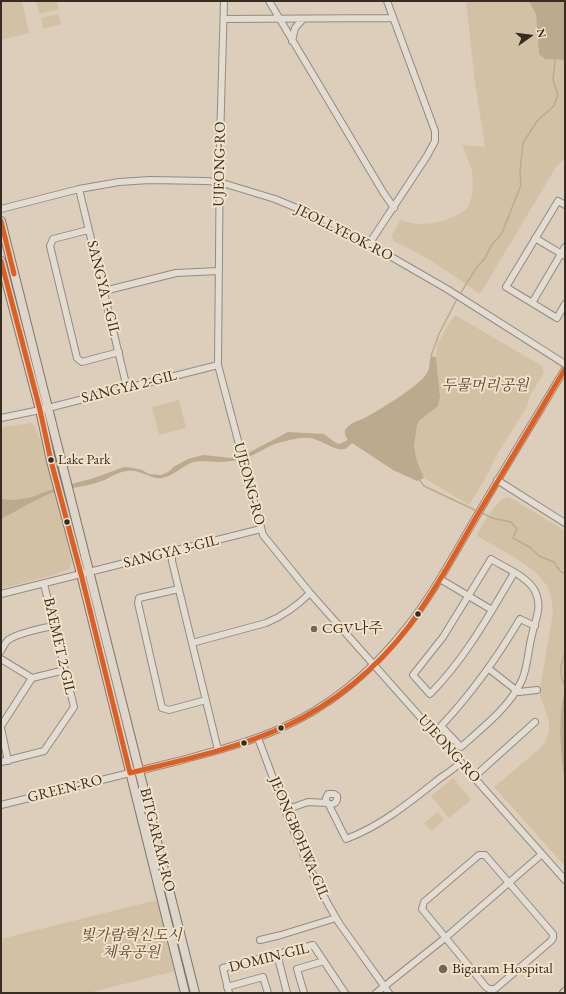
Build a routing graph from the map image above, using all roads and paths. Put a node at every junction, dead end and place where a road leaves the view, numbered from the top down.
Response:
1 (224, 1) edge
2 (269, 1) edge
3 (387, 1) edge
4 (393, 18) junction
5 (224, 19) junction
6 (278, 19) junction
7 (302, 19) junction
8 (292, 41) junction
9 (219, 182) junction
10 (79, 189) junction
11 (565, 205) edge
12 (394, 208) junction
13 (1, 209) edge
14 (1, 221) edge
15 (88, 230) junction
16 (535, 238) junction
17 (369, 244) junction
18 (565, 247) edge
19 (563, 255) edge
20 (1, 260) edge
21 (218, 271) junction
22 (104, 291) junction
23 (532, 303) junction
24 (565, 304) edge
25 (119, 352) junction
26 (565, 364) edge
27 (218, 365) junction
28 (565, 369) edge
29 (127, 388) junction
30 (44, 409) junction
31 (1, 418) edge
32 (498, 480) junction
33 (565, 523) edge
34 (261, 529) junction
35 (172, 552) junction
36 (85, 573) junction
37 (514, 573) junction
38 (440, 579) junction
39 (44, 584) junction
40 (179, 589) junction
41 (310, 593) junction
42 (1, 594) edge
43 (469, 597) junction
44 (492, 610) junction
45 (55, 626) junction
46 (535, 626) junction
47 (192, 643) junction
48 (1, 651) edge
49 (1, 659) edge
50 (373, 665) junction
51 (489, 669) junction
52 (66, 670) junction
53 (32, 678) junction
54 (516, 690) junction
55 (537, 690) dead end
56 (206, 700) junction
57 (535, 722) dead end
58 (1, 727) edge
59 (258, 738) junction
60 (218, 750) junction
61 (8, 761) junction
62 (1, 762) edge
63 (461, 762) junction
64 (140, 771) junction
65 (130, 773) junction
66 (474, 777) junction
67 (1, 805) edge
68 (285, 810) junction
69 (542, 854) junction
70 (565, 880) edge
71 (509, 882) junction
72 (336, 918) junction
73 (445, 938) junction
74 (260, 940) dead end
75 (277, 954) junction
76 (324, 961) junction
77 (383, 986) junction
78 (228, 990) edge
79 (185, 993) edge
80 (195, 993) edge
81 (268, 993) edge
82 (287, 993) edge
83 (304, 993) edge
84 (345, 993) edge
85 (376, 993) edge
86 (389, 993) edge

1 - 5 street, UJEONG-RO
2 - 6 street
3 - 4 street
4 - 7 street
4 - 12 street
5 - 6 street
5 - 9 street, UJEONG-RO
6 - 7 street
6 - 8 street
7 - 8 street
8 - 12 street
9 - 10 street, JEOLLYEOK-RO
9 - 17 street, JEOLLYEOK-RO
9 - 21 street, UJEONG-RO
10 - 13 street, JEOLLYEOK-RO
10 - 15 street, SANGYA 1-GIL
11 - 16 street
12 - 17 street
14 - 30 main road, BITGARAM-RO
15 - 22 street, SANGYA 1-GIL
15 - 25 street
16 - 19 street
16 - 23 street
17 - 26 street, JEOLLYEOK-RO
18 - 19 street
19 - 23 street
20 - 30 main road, BITGARAM-RO
21 - 22 street
21 - 27 street, UJEONG-RO
22 - 25 street, SANGYA 1-GIL
23 - 24 street
25 - 29 street, SANGYA 1-GIL
27 - 29 street, SANGYA 2-GIL
27 - 34 street, UJEONG-RO
28 - 32 street, GREEN-RO
29 - 30 street, SANGYA 2-GIL
30 - 31 street, SANGYA 2-GIL
30 - 36 main road, BITGARAM-RO
30 - 36 main road, BITGARAM-RO
32 - 33 street
32 - 38 street, GREEN-RO
34 - 35 street, SANGYA 3-GIL
34 - 41 street, UJEONG-RO
35 - 36 street, SANGYA 3-GIL
35 - 40 street
36 - 39 street, SANGYA 3-GIL
36 - 64 main road, BITGARAM-RO
36 - 65 main road, BITGARAM-RO
37 - 43 street
37 - 44 street
37 - 46 street
38 - 43 street
38 - 50 street, GREEN-RO
39 - 42 street, SANGYA 3-GIL
39 - 45 street, BAEMET 2-GIL
40 - 47 street
40 - 56 street
41 - 47 street
41 - 50 street, UJEONG-RO
43 - 44 street
43 - 44 street
45 - 48 street
45 - 52 street, BAEMET 2-GIL
46 - 51 street
46 - 54 street
47 - 56 street
49 - 53 street
50 - 59 street, GREEN-RO
50 - 63 street, UJEONG-RO
51 - 54 street
51 - 54 street
52 - 53 street
52 - 61 street, BAEMET 2-GIL
53 - 58 street
54 - 55 street
56 - 60 street
57 - 66 street
58 - 61 street
59 - 60 street, GREEN-RO
59 - 68 street, JEONGBOHWA-GIL
60 - 64 street, GREEN-RO
61 - 62 street, BAEMET 2-GIL
63 - 66 street, UJEONG-RO
63 - 68 street
64 - 65 street, GREEN-RO
64 - 80 main road, BITGARAM-RO
65 - 67 street, GREEN-RO
65 - 79 main road, BITGARAM-RO
66 - 69 street, UJEONG-RO
68 - 72 street, JEONGBOHWA-GIL
69 - 70 street, UJEONG-RO
69 - 71 street
71 - 73 street
71 - 73 street
71 - 73 street
72 - 74 street
72 - 77 street, JEONGBOHWA-GIL
73 - 77 street
75 - 76 street, DOMIN-GIL
75 - 78 street, DOMIN-GIL
75 - 82 street
76 - 83 street, DOMIN-GIL
76 - 84 street, DOMIN-GIL
77 - 85 street
77 - 86 street, JEONGBOHWA-GIL
78 - 81 street, DOMIN-GIL

